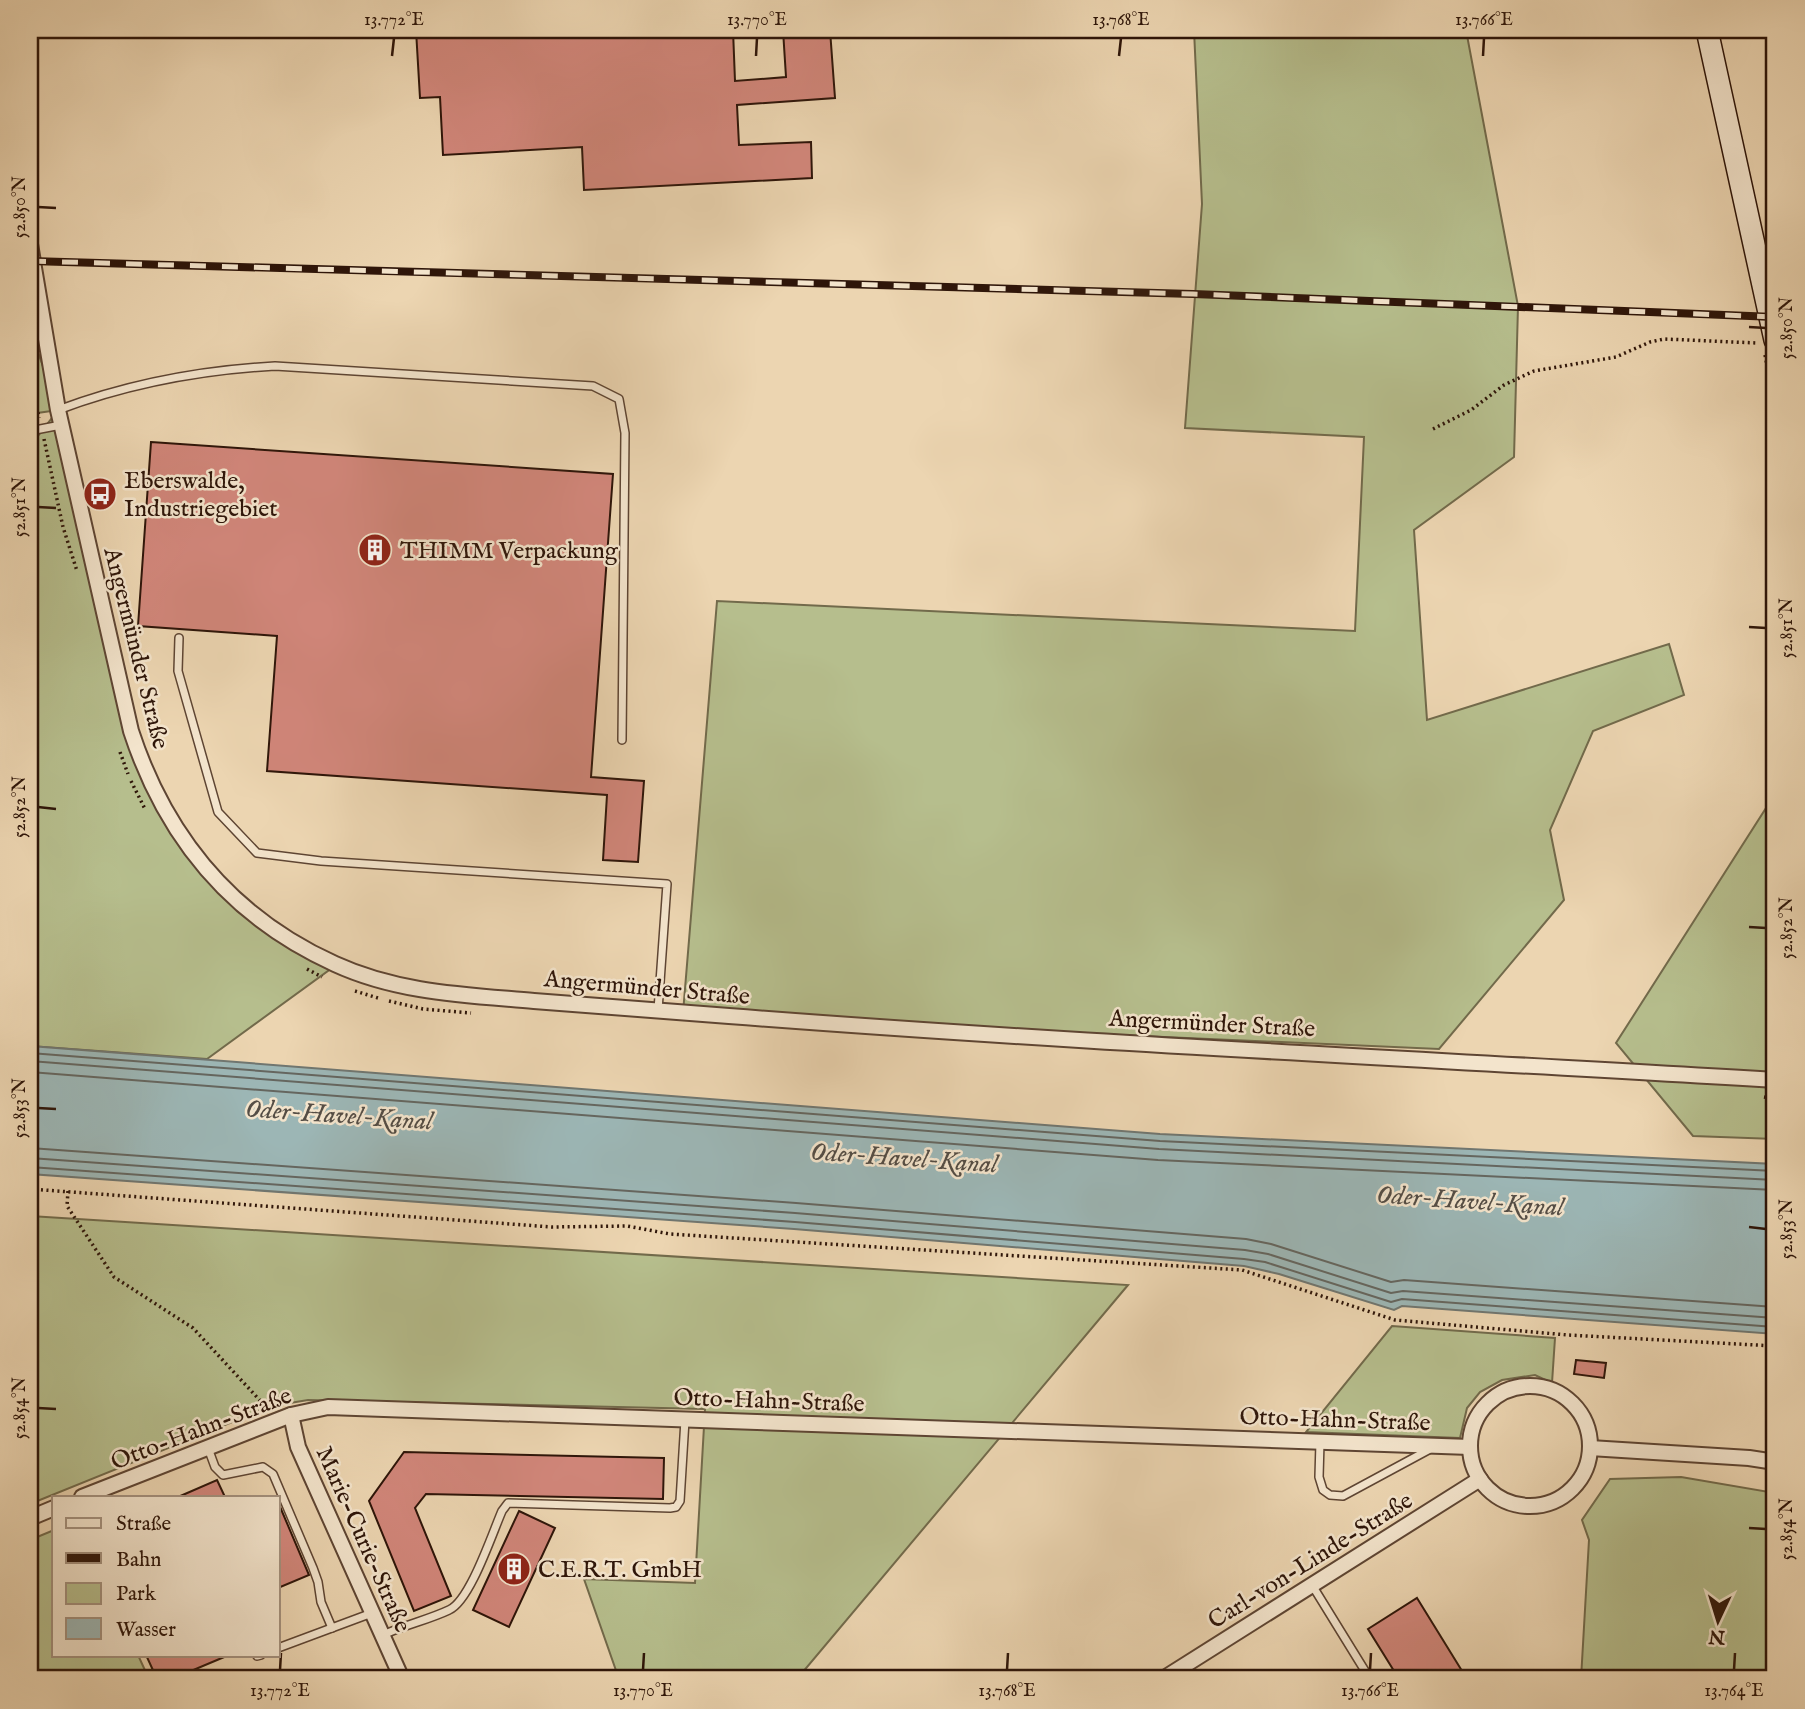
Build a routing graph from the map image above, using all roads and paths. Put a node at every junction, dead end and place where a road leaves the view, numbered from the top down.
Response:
1 (1707, 30) edge
2 (30, 244) edge
3 (1769, 341) edge
4 (30, 369) edge
5 (1775, 407) edge
6 (58, 410) junction
7 (62, 425) junction
8 (41, 429) junction
9 (1433, 429) dead end
10 (30, 431) edge
11 (77, 572) dead end
12 (179, 638) dead end
13 (622, 740) dead end
14 (119, 746) dead end
15 (150, 817) dead end
16 (302, 966) dead end
17 (326, 978) dead end
18 (350, 989) dead end
19 (658, 1011) junction
20 (473, 1014) dead end
21 (1775, 1080) edge
22 (1757, 1096) dead end
23 (1775, 1099) edge
24 (30, 1189) edge
25 (68, 1191) junction
26 (1775, 1346) edge
27 (285, 1418) junction
28 (685, 1420) junction
29 (1320, 1442) junction
30 (1438, 1446) junction
31 (1470, 1447) junction
32 (208, 1448) junction
33 (1590, 1448) junction
34 (1775, 1462) edge
35 (1480, 1479) junction
36 (85, 1496) edge
37 (52, 1509) edge
38 (30, 1518) edge
39 (1312, 1585) junction
40 (372, 1613) junction
41 (332, 1628) junction
42 (382, 1635) junction
43 (280, 1647) edge
44 (402, 1679) edge
45 (1163, 1679) edge
46 (1370, 1679) edge

1 - 3 main road
2 - 6 street, Angermünder Straße
3 - 5 path
3 - 9 path
4 - 8 path
6 - 7 street, Angermünder Straße
6 - 13 lane
7 - 8 lane
7 - 19 street, Angermünder Straße
8 - 10 lane
8 - 11 path
12 - 19 lane
14 - 15 path
16 - 17 path
18 - 20 path
19 - 21 street, Angermünder Straße
22 - 23 path
24 - 25 path
25 - 26 path
25 - 27 path
27 - 28 street, Otto-Hahn-Straße
27 - 32 street, Otto-Hahn-Straße
27 - 40 street, Marie-Curie-Straße
28 - 29 street, Otto-Hahn-Straße
28 - 42 lane
29 - 30 street, Otto-Hahn-Straße
29 - 30 lane
30 - 31 street, Otto-Hahn-Straße
31 - 33 street
31 - 35 street
32 - 36 street, Otto-Hahn-Straße
32 - 41 lane
33 - 34 street
33 - 35 street
35 - 39 street, Carl-von-Linde-Straße
37 - 38 street
39 - 45 street, Carl-von-Linde-Straße
39 - 46 lane
40 - 41 lane
40 - 42 street, Marie-Curie-Straße
41 - 43 lane
42 - 44 street, Marie-Curie-Straße

